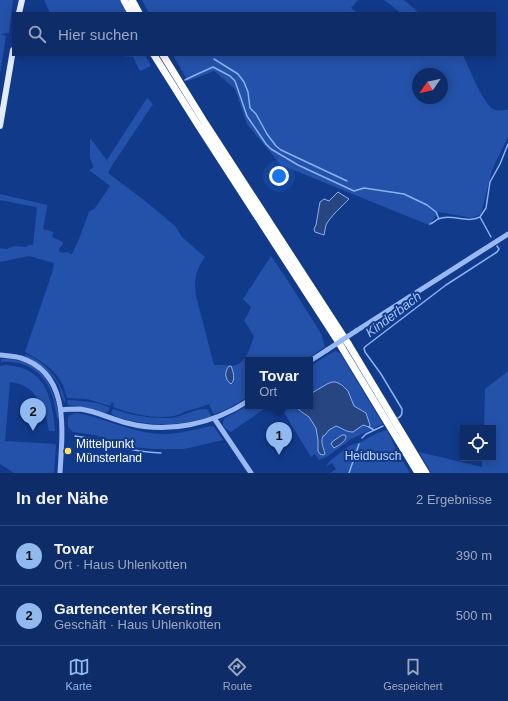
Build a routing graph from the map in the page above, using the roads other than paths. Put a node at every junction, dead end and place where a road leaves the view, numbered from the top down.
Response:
1 (22, 0) edge
2 (124, 0) edge
3 (132, 0) edge
4 (19, 12) edge
5 (130, 12) edge
6 (138, 12) edge
7 (12, 56) edge
8 (155, 56) edge
9 (164, 56) edge
10 (0, 126) edge
11 (508, 234) edge
12 (0, 355) edge
13 (313, 359) edge
14 (245, 403) edge
15 (61, 410) junction
16 (214, 418) junction
17 (60, 473) edge
18 (251, 473) edge
19 (418, 473) edge
20 (426, 473) edge

1 - 4 main road
2 - 5 highway
3 - 6 highway
7 - 10 main road
8 - 19 highway
9 - 20 highway
11 - 13 street, bridge
12 - 15 street
14 - 16 street
15 - 16 street
15 - 17 street
16 - 18 street

